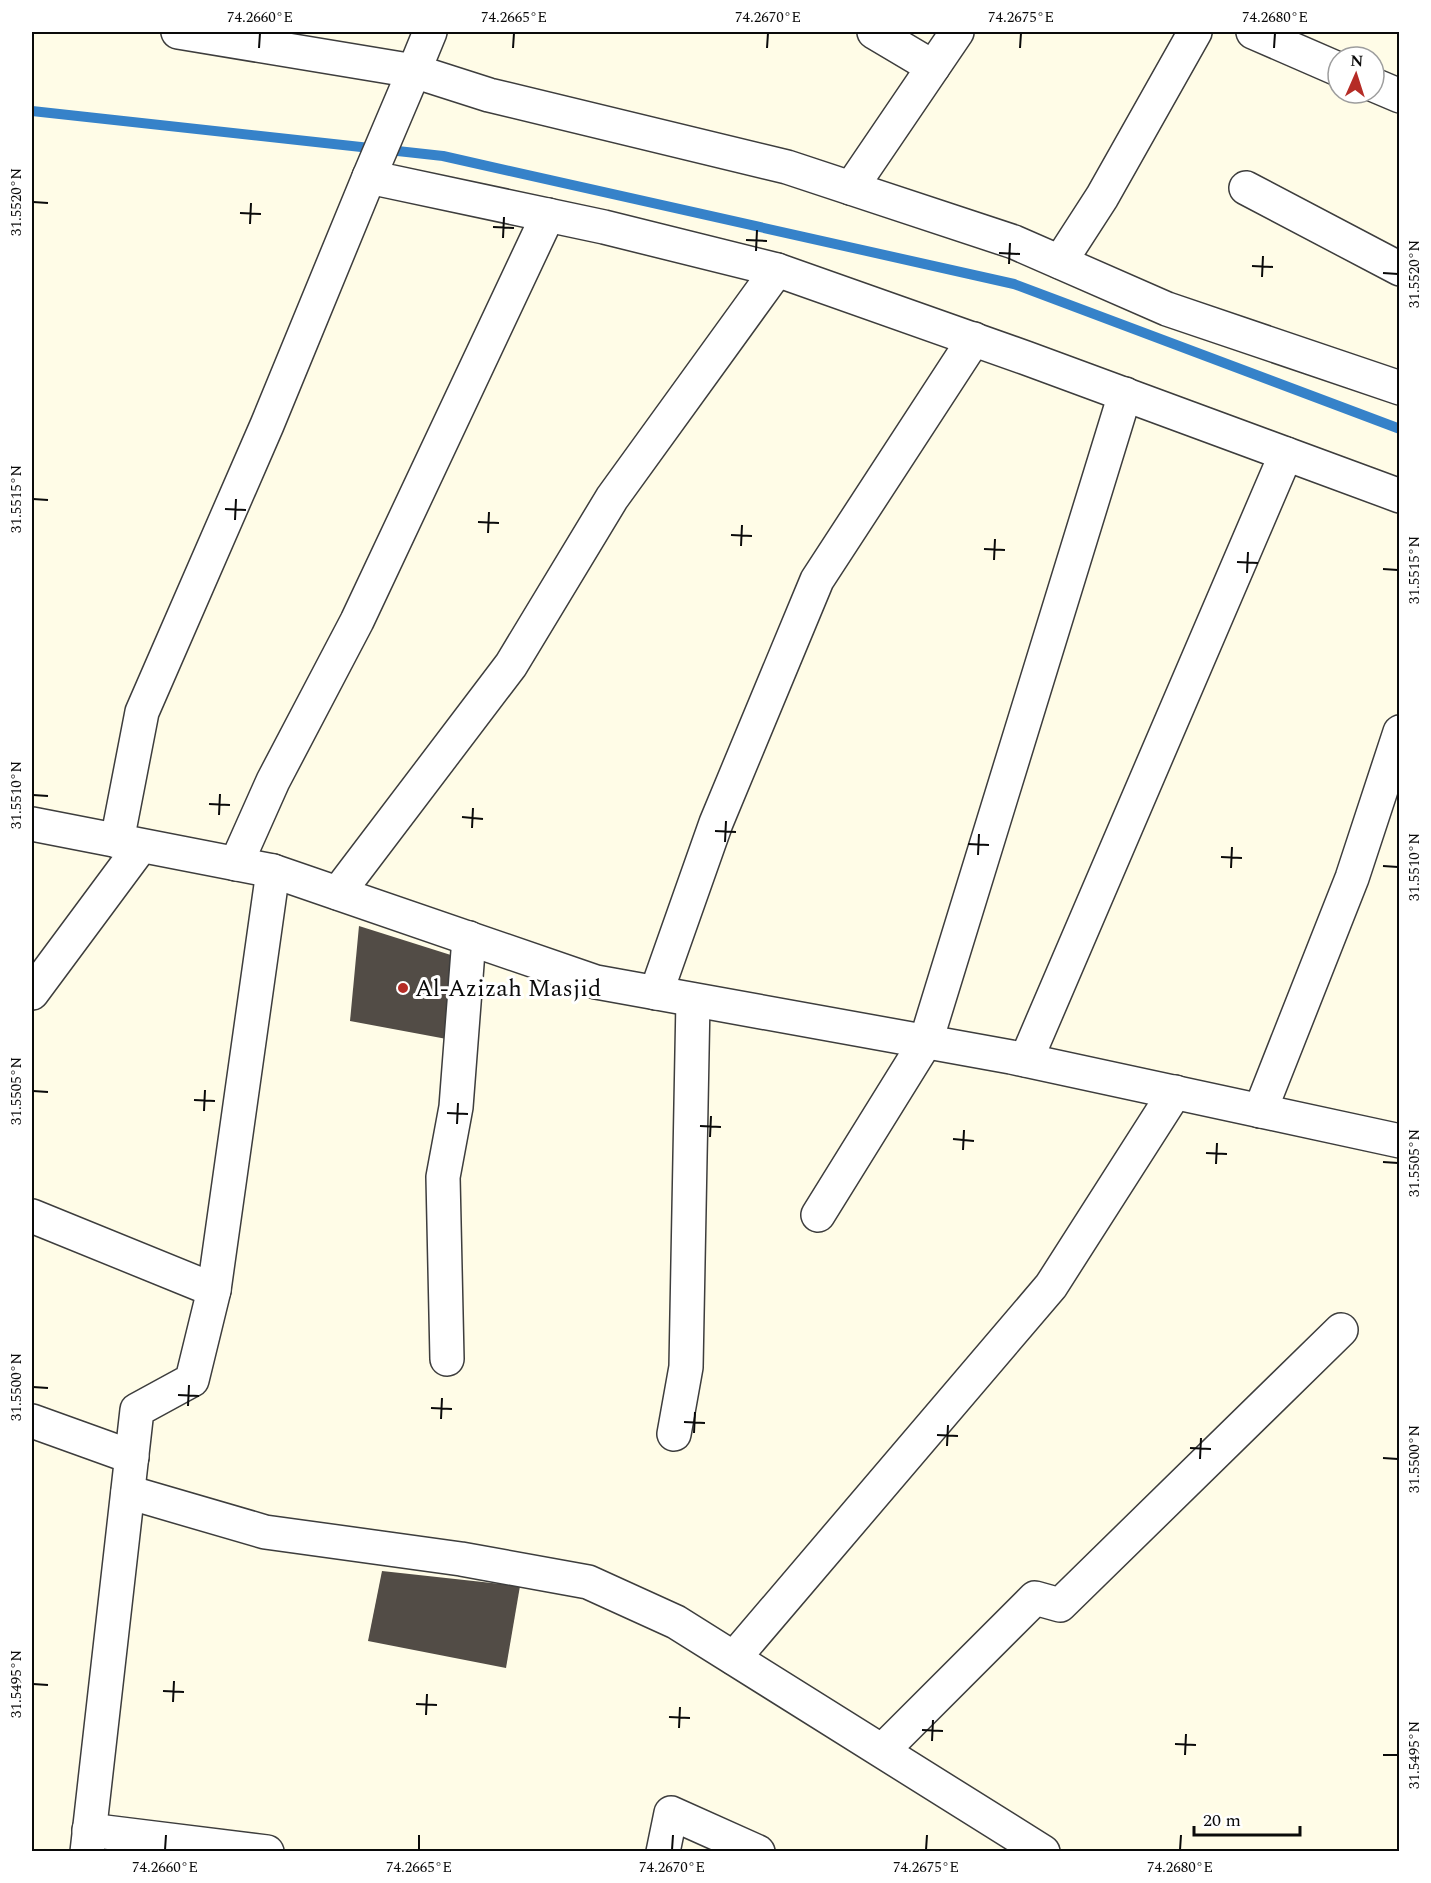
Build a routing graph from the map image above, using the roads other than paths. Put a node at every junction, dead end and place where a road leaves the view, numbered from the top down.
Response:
1 (178, 32) edge
2 (430, 32) edge
3 (874, 32) edge
4 (957, 32) edge
5 (1195, 32) edge
6 (1253, 32) edge
7 (1326, 64) edge
8 (933, 67) junction
9 (407, 86) junction
10 (1386, 90) edge
11 (1400, 96) edge
12 (373, 169) junction
13 (851, 188) junction
14 (1246, 188) dead end
15 (548, 215) junction
16 (1060, 262) junction
17 (1400, 269) edge
18 (777, 270) junction
19 (974, 339) junction
20 (1400, 388) edge
21 (1125, 394) junction
22 (1286, 454) junction
23 (1400, 496) edge
24 (1400, 732) edge
25 (32, 824) edge
26 (129, 843) junction
27 (236, 864) junction
28 (273, 871) junction
29 (338, 893) junction
30 (469, 938) junction
31 (32, 993) edge
32 (656, 993) junction
33 (693, 1000) junction
34 (926, 1041) junction
35 (1026, 1060) junction
36 (1175, 1092) junction
37 (1260, 1111) junction
38 (1400, 1142) edge
39 (818, 1215) dead end
40 (32, 1216) edge
41 (214, 1290) junction
42 (1341, 1330) dead end
43 (447, 1359) dead end
44 (32, 1421) edge
45 (674, 1434) dead end
46 (132, 1457) junction
47 (128, 1492) junction
48 (734, 1658) junction
49 (883, 1750) junction
50 (88, 1840) edge
51 (267, 1851) edge
52 (663, 1851) edge
53 (758, 1851) edge
54 (1043, 1851) edge

1 - 9 street
2 - 9 street
3 - 8 street
4 - 8 street
5 - 16 street
6 - 7 street
8 - 13 street
9 - 12 street
9 - 13 street
10 - 11 street
12 - 15 street
12 - 26 street
13 - 16 street
14 - 17 street
15 - 18 street
15 - 27 street
16 - 20 street
18 - 19 street
18 - 29 street
19 - 21 street
19 - 32 street
21 - 22 street
21 - 34 street
22 - 23 street
22 - 35 street
24 - 37 street
25 - 26 street
26 - 27 street
26 - 31 street
27 - 28 street
28 - 29 street
28 - 41 street
29 - 30 street
30 - 32 street
30 - 43 street
32 - 33 street
33 - 34 street
33 - 45 street
34 - 35 street
34 - 39 street
35 - 36 street
36 - 37 street
36 - 48 street
37 - 38 street
40 - 41 street
41 - 46 street
42 - 49 street
44 - 46 street
46 - 47 street
47 - 48 street
47 - 50 street
48 - 49 street
49 - 54 street
50 - 51 street
52 - 53 street

